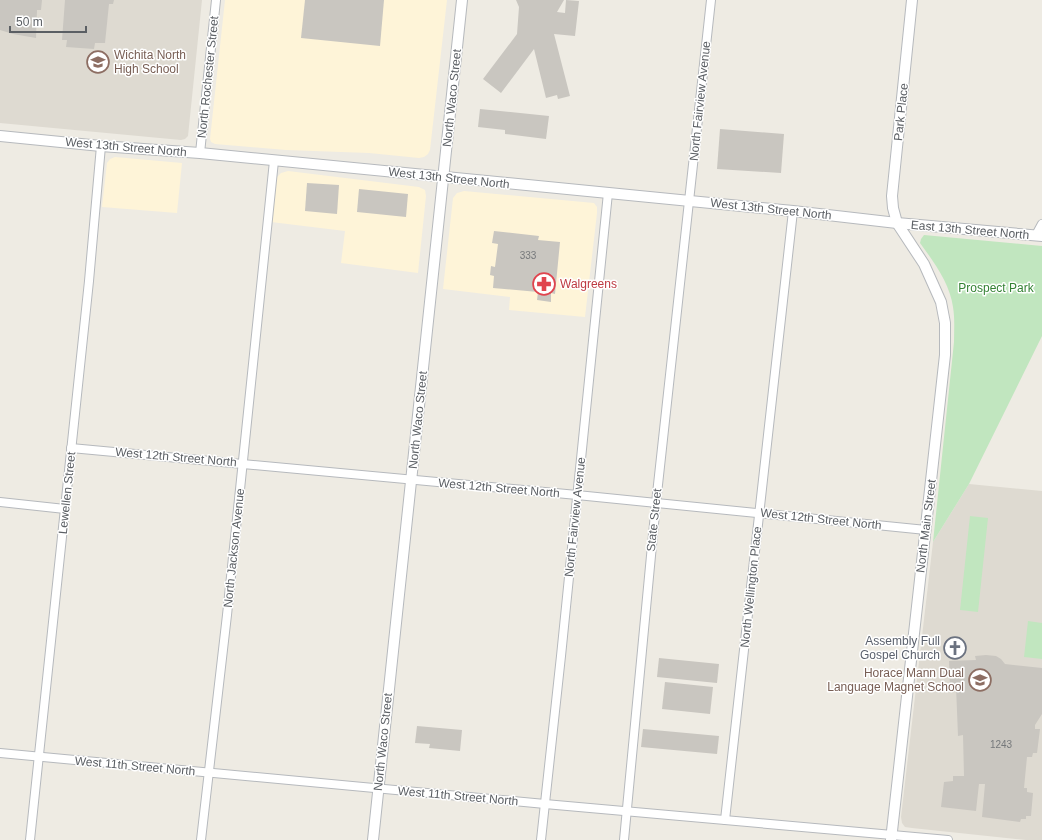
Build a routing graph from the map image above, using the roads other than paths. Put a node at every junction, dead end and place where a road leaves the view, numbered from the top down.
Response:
1 (216, 0) edge
2 (462, 0) edge
3 (711, 0) edge
4 (912, 0) edge
5 (0, 136) edge
6 (101, 146) junction
7 (200, 153) junction
8 (274, 161) junction
9 (444, 177) junction
10 (608, 193) junction
11 (690, 201) junction
12 (793, 211) junction
13 (897, 223) junction
14 (1042, 224) edge
15 (1039, 236) edge
16 (71, 448) junction
17 (242, 464) junction
18 (411, 479) junction
19 (578, 495) junction
20 (0, 502) edge
21 (656, 503) junction
22 (65, 509) junction
23 (759, 513) junction
24 (926, 530) junction
25 (0, 753) edge
26 (39, 757) junction
27 (209, 773) junction
28 (378, 789) junction
29 (545, 804) junction
30 (627, 812) junction
31 (725, 820) junction
32 (892, 837) edge
33 (30, 840) edge
34 (201, 840) edge
35 (373, 840) edge
36 (541, 840) edge
37 (624, 840) edge
38 (948, 840) edge

1 - 7 street, North Rochester Street
2 - 9 street, North Waco Street
3 - 11 street, North Fairview Avenue
4 - 13 street, Park Place
5 - 6 street, West 13th Street North
6 - 7 street, West 13th Street North
6 - 16 street, Lewellen Street
7 - 8 street, West 13th Street North
8 - 9 street, West 13th Street North
8 - 17 street, North Jackson Avenue
9 - 10 street, West 13th Street North
9 - 18 street, North Waco Street
10 - 11 street, West 13th Street North
10 - 19 street, North Fairview Avenue
11 - 12 street, West 13th Street North
11 - 21 street, State Street
12 - 13 street, West 13th Street North
12 - 23 street, North Wellington Place
13 - 15 street, East 13th Street North
13 - 24 street, North Main Street
14 - 15 street
16 - 17 street, West 12th Street North
16 - 22 street, Lewellen Street
17 - 18 street, West 12th Street North
17 - 27 street, North Jackson Avenue
18 - 19 street, West 12th Street North
18 - 28 street, North Waco Street
19 - 21 street, West 12th Street North
19 - 29 street, North Fairview Avenue
20 - 22 street
21 - 23 street, West 12th Street North
21 - 30 street, State Street
22 - 26 street, Lewellen Street
23 - 24 street, West 12th Street North
23 - 31 street, North Wellington Place
24 - 32 street, North Main Street
25 - 26 street, West 11th Street North
26 - 27 street, West 11th Street North
26 - 33 street, Lewellen Street
27 - 28 street, West 11th Street North
27 - 34 street, North Jackson Avenue
28 - 29 street, West 11th Street North
28 - 35 street, North Waco Street
29 - 30 street, West 11th Street North
29 - 36 street, North Fairview Avenue
30 - 31 street, West 11th Street North
30 - 37 street, State Street
31 - 32 street, West 11th Street North
32 - 38 street, West 11th Street North

